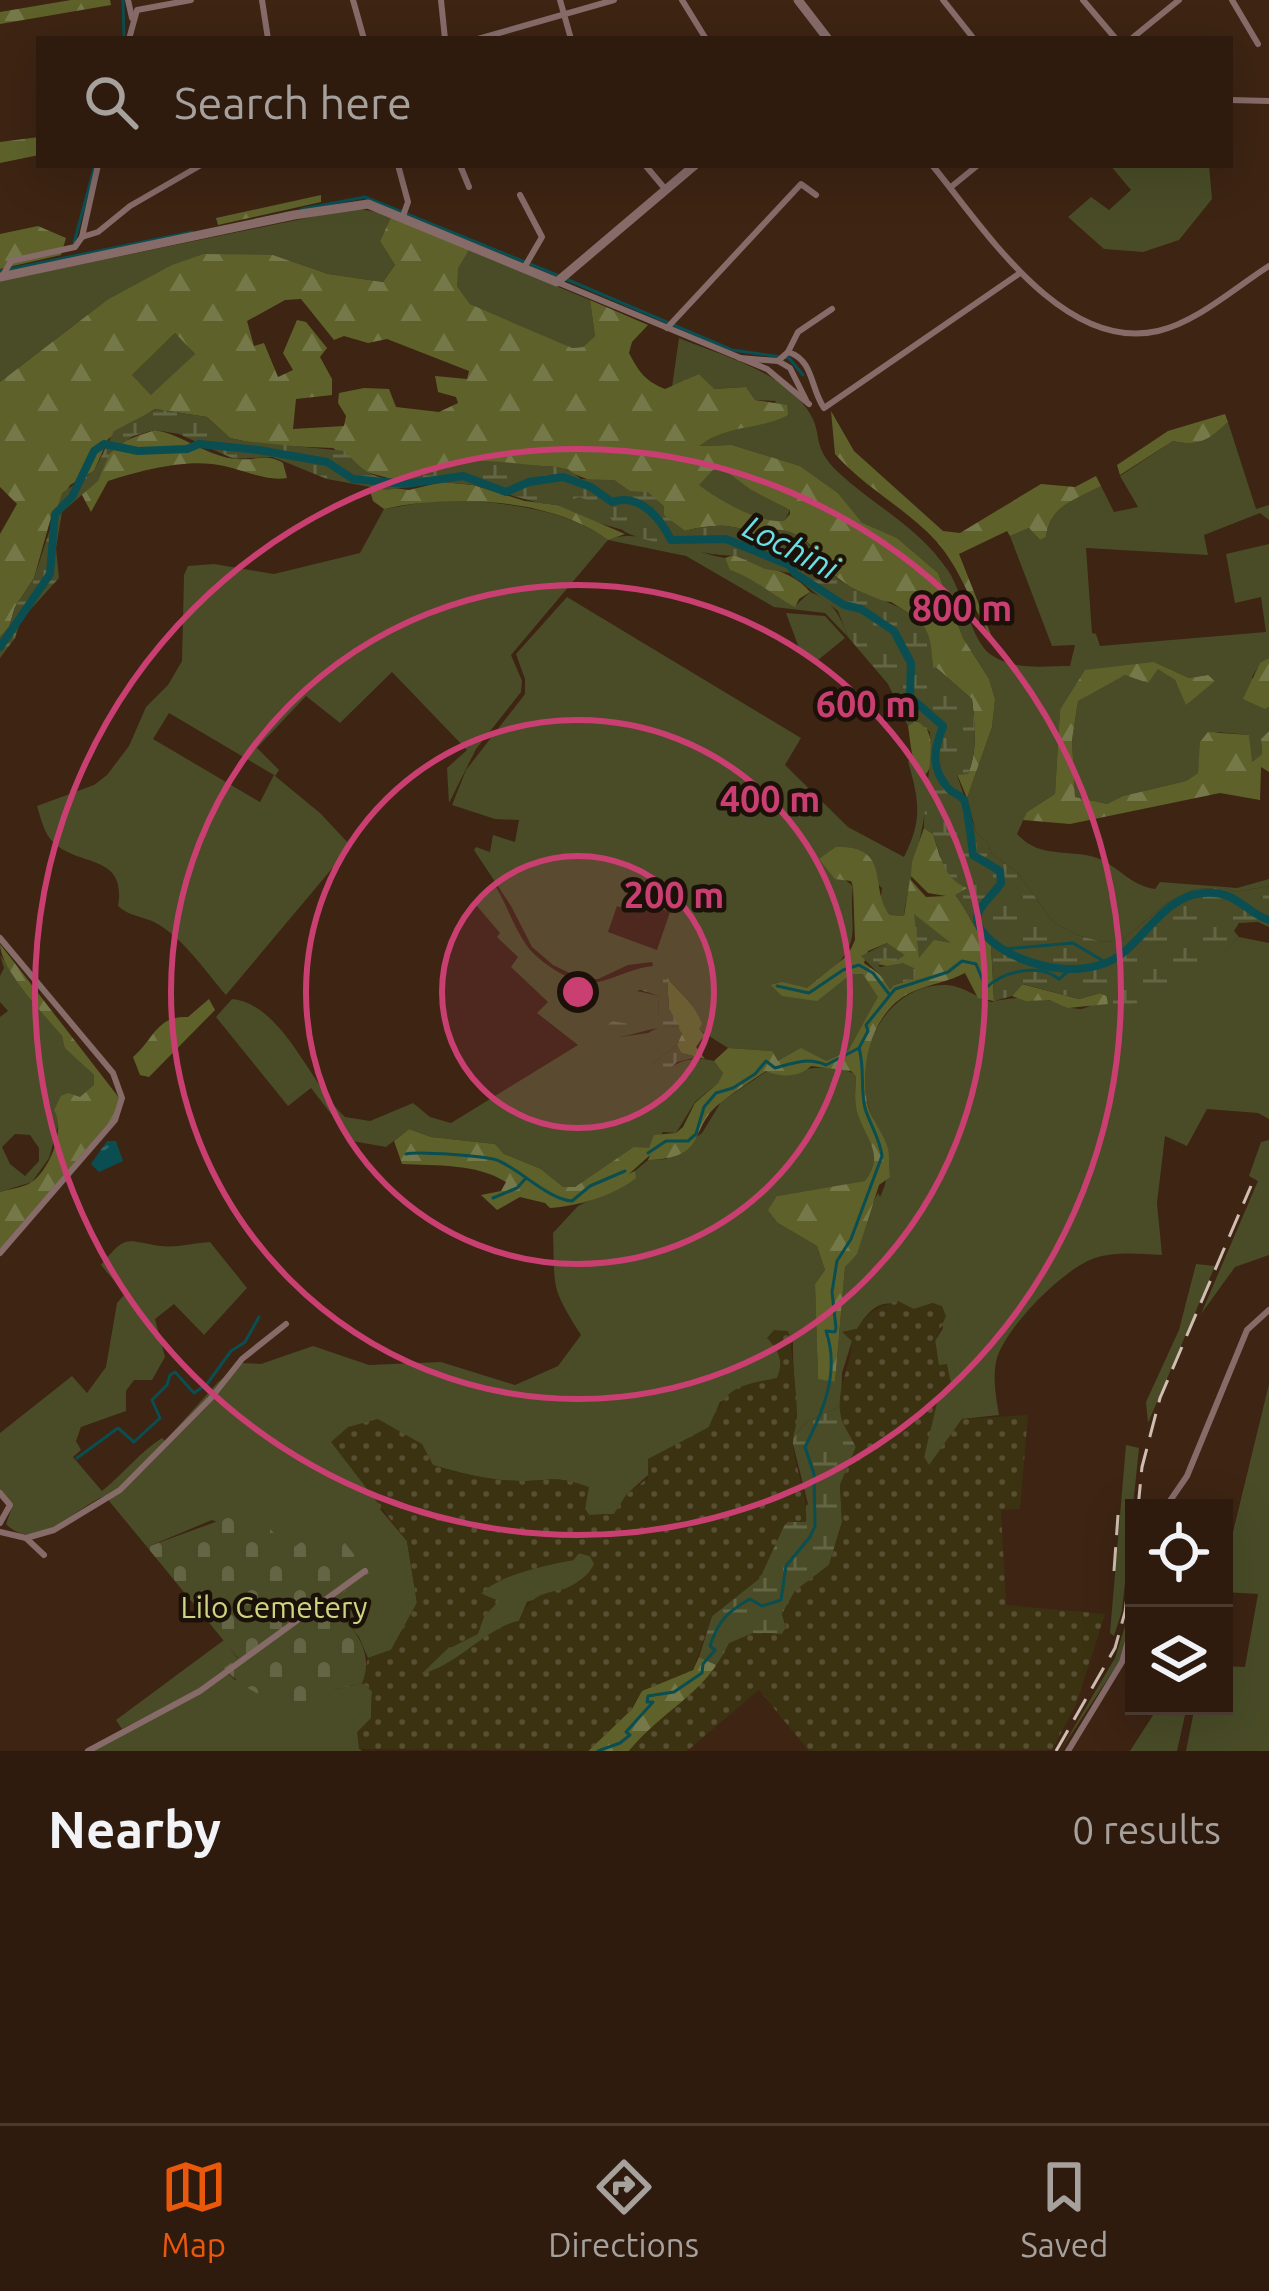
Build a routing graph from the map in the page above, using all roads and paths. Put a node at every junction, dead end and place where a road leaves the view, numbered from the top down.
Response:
1 (128, 0) edge
2 (191, 0) edge
3 (262, 0) edge
4 (353, 0) edge
5 (441, 0) edge
6 (560, 0) edge
7 (614, 0) edge
8 (682, 0) edge
9 (798, 0) edge
10 (943, 0) edge
11 (1083, 0) edge
12 (1179, 0) edge
13 (1232, 0) edge
14 (563, 14) junction
15 (133, 22) junction
16 (129, 36) edge
17 (268, 36) edge
18 (363, 36) edge
19 (445, 36) edge
20 (488, 36) edge
21 (570, 36) edge
22 (704, 36) edge
23 (826, 36) edge
24 (972, 36) edge
25 (1113, 36) edge
26 (1135, 36) edge
27 (1258, 44) dead end
28 (1233, 100) edge
29 (1269, 101) edge
30 (97, 168) edge
31 (196, 168) edge
32 (399, 168) edge
33 (461, 168) edge
34 (647, 168) edge
35 (692, 168) edge
36 (934, 168) edge
37 (974, 168) edge
38 (950, 187) junction
39 (469, 188) dead end
40 (666, 190) junction
41 (816, 194) dead end
42 (520, 195) dead end
43 (403, 216) junction
44 (82, 237) junction
45 (1269, 266) edge
46 (524, 268) junction
47 (4, 273) edge
48 (1020, 273) junction
49 (557, 282) junction
50 (832, 309) dead end
51 (667, 328) junction
52 (788, 352) junction
53 (740, 358) junction
54 (778, 361) junction
55 (0, 938) edge
56 (0, 1253) edge
57 (1269, 1310) edge
58 (286, 1324) dead end
59 (0, 1493) edge
60 (1171, 1499) edge
61 (0, 1527) edge
62 (26, 1538) junction
63 (44, 1555) dead end
64 (365, 1570) dead end
65 (1125, 1649) edge
66 (88, 1751) edge
67 (1068, 1751) edge

1 - 15 street
2 - 15 street
3 - 17 street
4 - 18 street
5 - 19 street
6 - 14 street
7 - 14 street
8 - 22 street
9 - 23 street
10 - 24 street
11 - 25 street
12 - 26 street
13 - 27 street
14 - 20 street
14 - 21 street
15 - 16 street
28 - 29 street
30 - 44 street
31 - 44 street
32 - 43 street
33 - 39 street
34 - 40 street
35 - 40 street
36 - 38 street
37 - 38 street
38 - 48 street
40 - 49 street
41 - 51 street
42 - 46 street
43 - 46 street
43 - 47 street
44 - 47 street
45 - 48 street
46 - 49 street
48 - 52 street
49 - 51 street
50 - 52 street
51 - 53 street
52 - 54 street
53 - 54 street
53 - 54 street
55 - 56 street
57 - 60 street
58 - 62 street
59 - 61 street
61 - 62 street
62 - 63 street
64 - 66 street
65 - 67 street

